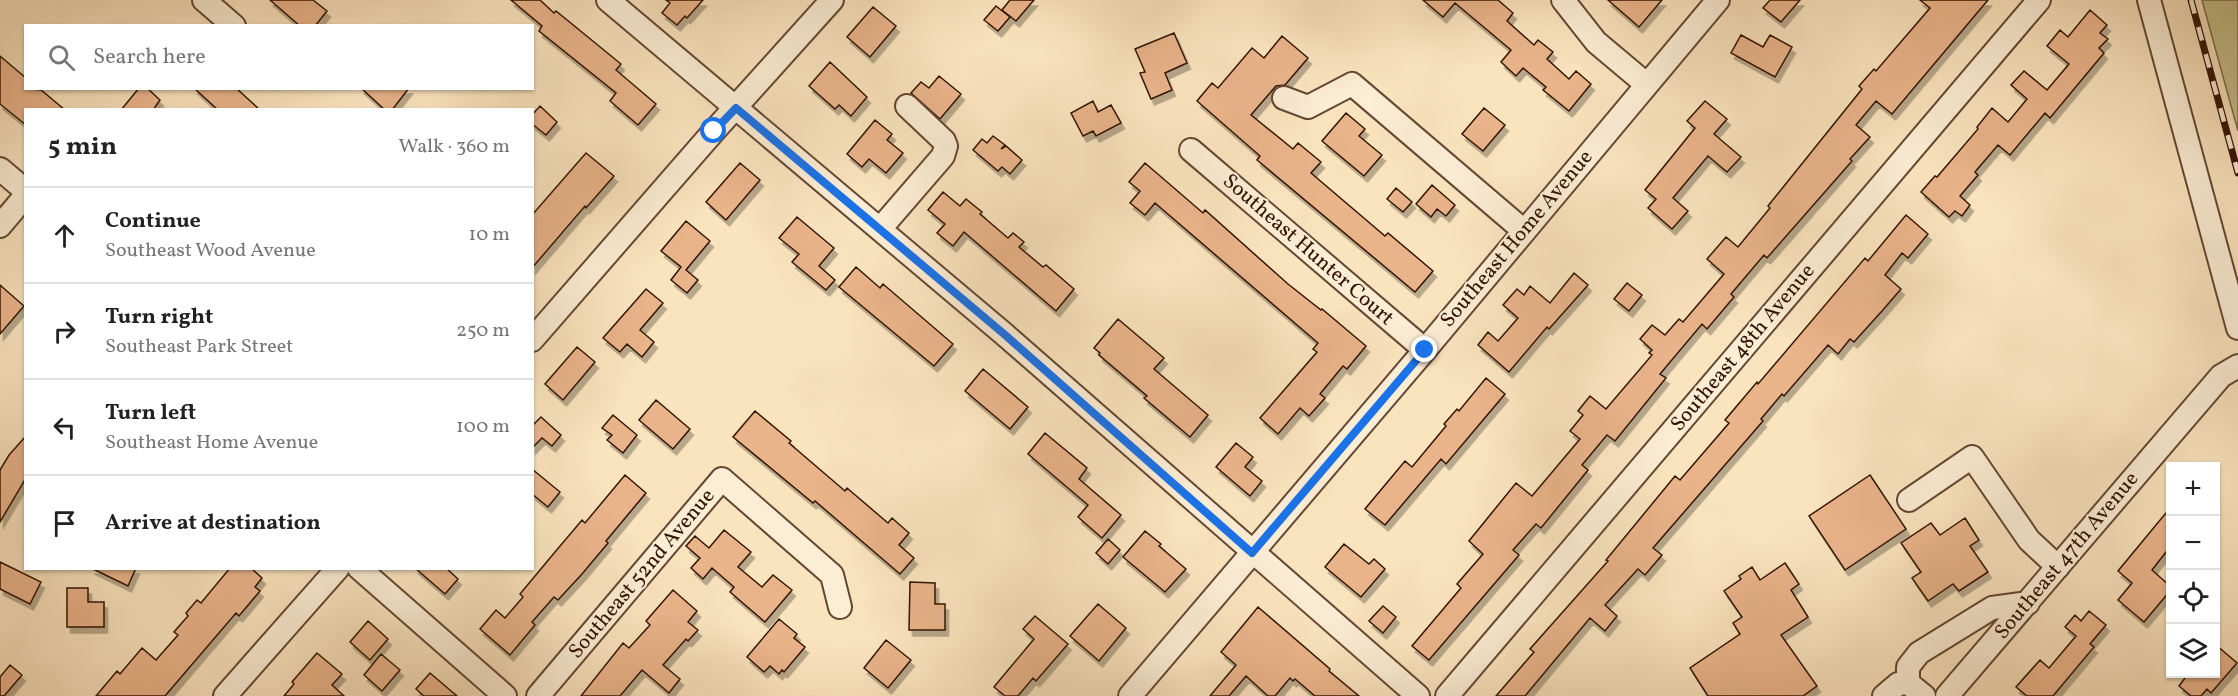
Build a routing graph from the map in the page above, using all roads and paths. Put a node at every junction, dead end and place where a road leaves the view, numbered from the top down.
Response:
1 (204, 0) edge
2 (608, 0) edge
3 (832, 0) edge
4 (1563, 0) edge
5 (1718, 0) edge
6 (2039, 0) edge
7 (2149, 0) edge
8 (232, 24) edge
9 (1646, 84) junction
10 (1284, 98) dead end
11 (907, 106) dead end
12 (736, 108) junction
13 (1191, 150) dead end
14 (0, 169) edge
15 (24, 191) edge
16 (24, 196) edge
17 (0, 226) edge
18 (879, 229) junction
19 (1524, 231) junction
20 (2238, 328) edge
21 (534, 338) edge
22 (1425, 350) junction
23 (2238, 366) edge
24 (1909, 500) dead end
25 (1252, 553) junction
26 (2058, 567) junction
27 (336, 570) edge
28 (361, 570) edge
29 (2028, 603) junction
30 (840, 607) dead end
31 (1916, 689) edge
32 (225, 696) edge
33 (505, 696) edge
34 (538, 696) edge
35 (1130, 696) edge
36 (1418, 696) edge
37 (1447, 696) edge
38 (1884, 696) edge
39 (1947, 696) edge

1 - 8 street
2 - 12 street
3 - 12 street
4 - 9 street
5 - 9 street, Southeast Home Avenue
6 - 37 street, Southeast 48th Avenue
7 - 20 street
9 - 19 street, Southeast Home Avenue
10 - 19 street
11 - 18 street
12 - 18 street
12 - 21 street
13 - 22 street, Southeast Hunter Court
14 - 15 street
16 - 17 street
18 - 25 street
19 - 22 street, Southeast Home Avenue
22 - 25 street, Southeast Home Avenue
23 - 26 street, Southeast 47th Avenue
24 - 26 street
25 - 35 street, Southeast Home Avenue
25 - 36 street
26 - 29 street, Southeast 47th Avenue
27 - 32 street
28 - 33 street
29 - 31 street
29 - 39 street, Southeast 47th Avenue
30 - 34 street, Southeast 52nd Avenue
31 - 38 street

